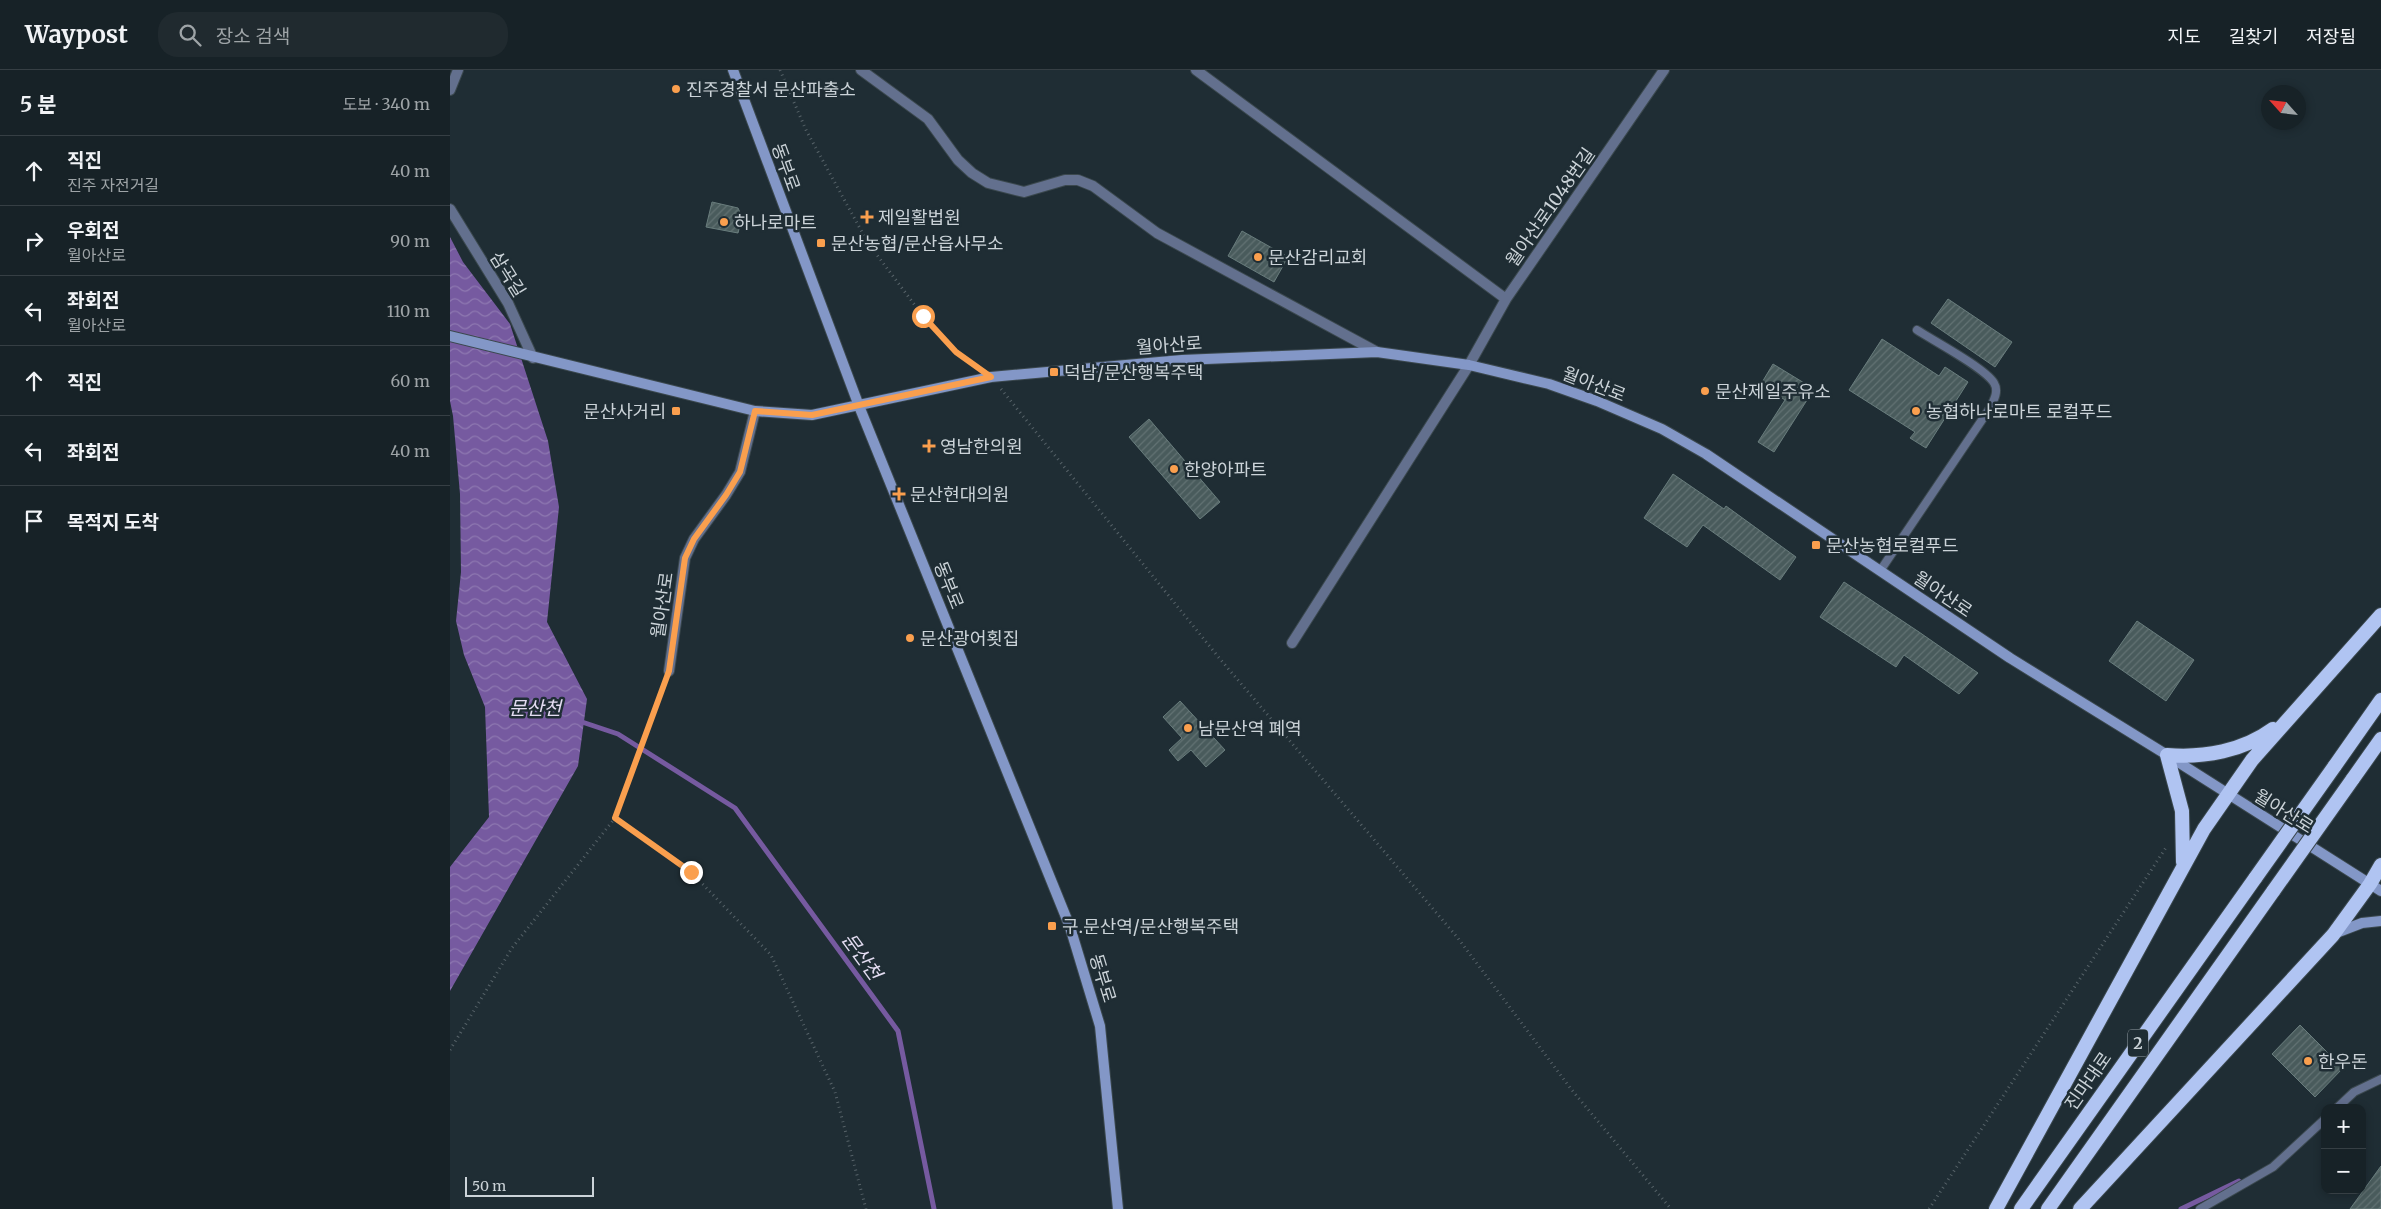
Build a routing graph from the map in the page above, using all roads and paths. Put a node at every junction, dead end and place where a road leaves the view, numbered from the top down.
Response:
1 (458, 70) edge
2 (733, 70) edge
3 (780, 70) edge
4 (861, 70) edge
5 (1196, 70) edge
6 (1664, 70) edge
7 (450, 90) edge
8 (450, 209) edge
9 (1506, 299) junction
10 (1917, 330) dead end
11 (450, 336) edge
12 (1377, 352) junction
13 (533, 358) junction
14 (1469, 365) junction
15 (991, 377) junction
16 (859, 406) junction
17 (755, 411) junction
18 (1880, 571) junction
19 (2381, 615) edge
20 (1292, 642) dead end
21 (669, 671) joint
22 (2381, 700) edge
23 (2293, 713) junction
24 (2381, 739) edge
25 (2167, 755) junction
26 (2228, 795) junction
27 (615, 818) junction
28 (2183, 821) junction
29 (2381, 864) edge
30 (2182, 868) junction
31 (2376, 888) edge
32 (2381, 920) edge
33 (2332, 934) junction
34 (450, 1050) edge
35 (2381, 1079) edge
36 (2341, 1104) edge
37 (2321, 1123) edge
38 (866, 1209) edge
39 (1118, 1209) edge
40 (1671, 1209) edge
41 (1929, 1209) edge
42 (1996, 1209) edge
43 (2021, 1209) edge
44 (2048, 1209) edge
45 (2080, 1209) edge
46 (2200, 1209) edge

1 - 7 street
2 - 16 main road, 동부로
3 - 15 path
4 - 12 street
5 - 9 street
6 - 9 street, 월아산로1048번길
8 - 13 street, 삼곡길
9 - 14 street, 월아산로1048번길
10 - 18 lane
11 - 13 main road, 월아산로
12 - 14 main road, 월아산로
12 - 15 main road, 월아산로
13 - 17 main road, 월아산로
14 - 18 main road, 월아산로
14 - 20 street
15 - 16 main road, 월아산로
15 - 40 path
16 - 17 main road, 월아산로
16 - 39 main road, 동부로
17 - 21 street, 월아산로
18 - 25 main road, 월아산로
19 - 23 highway
21 - 27 path
22 - 43 highway, 진마대로 / 2, bridge
23 - 25 highway
23 - 26 highway
24 - 44 highway, 2, bridge
25 - 26 main road, 월아산로
25 - 28 highway
26 - 30 highway
26 - 31 main road, 월아산로
27 - 34 path
27 - 38 path
28 - 30 highway
28 - 41 path
29 - 31 highway
30 - 42 highway
31 - 33 highway
32 - 33 main road
33 - 45 highway
35 - 36 lane
37 - 46 lane

